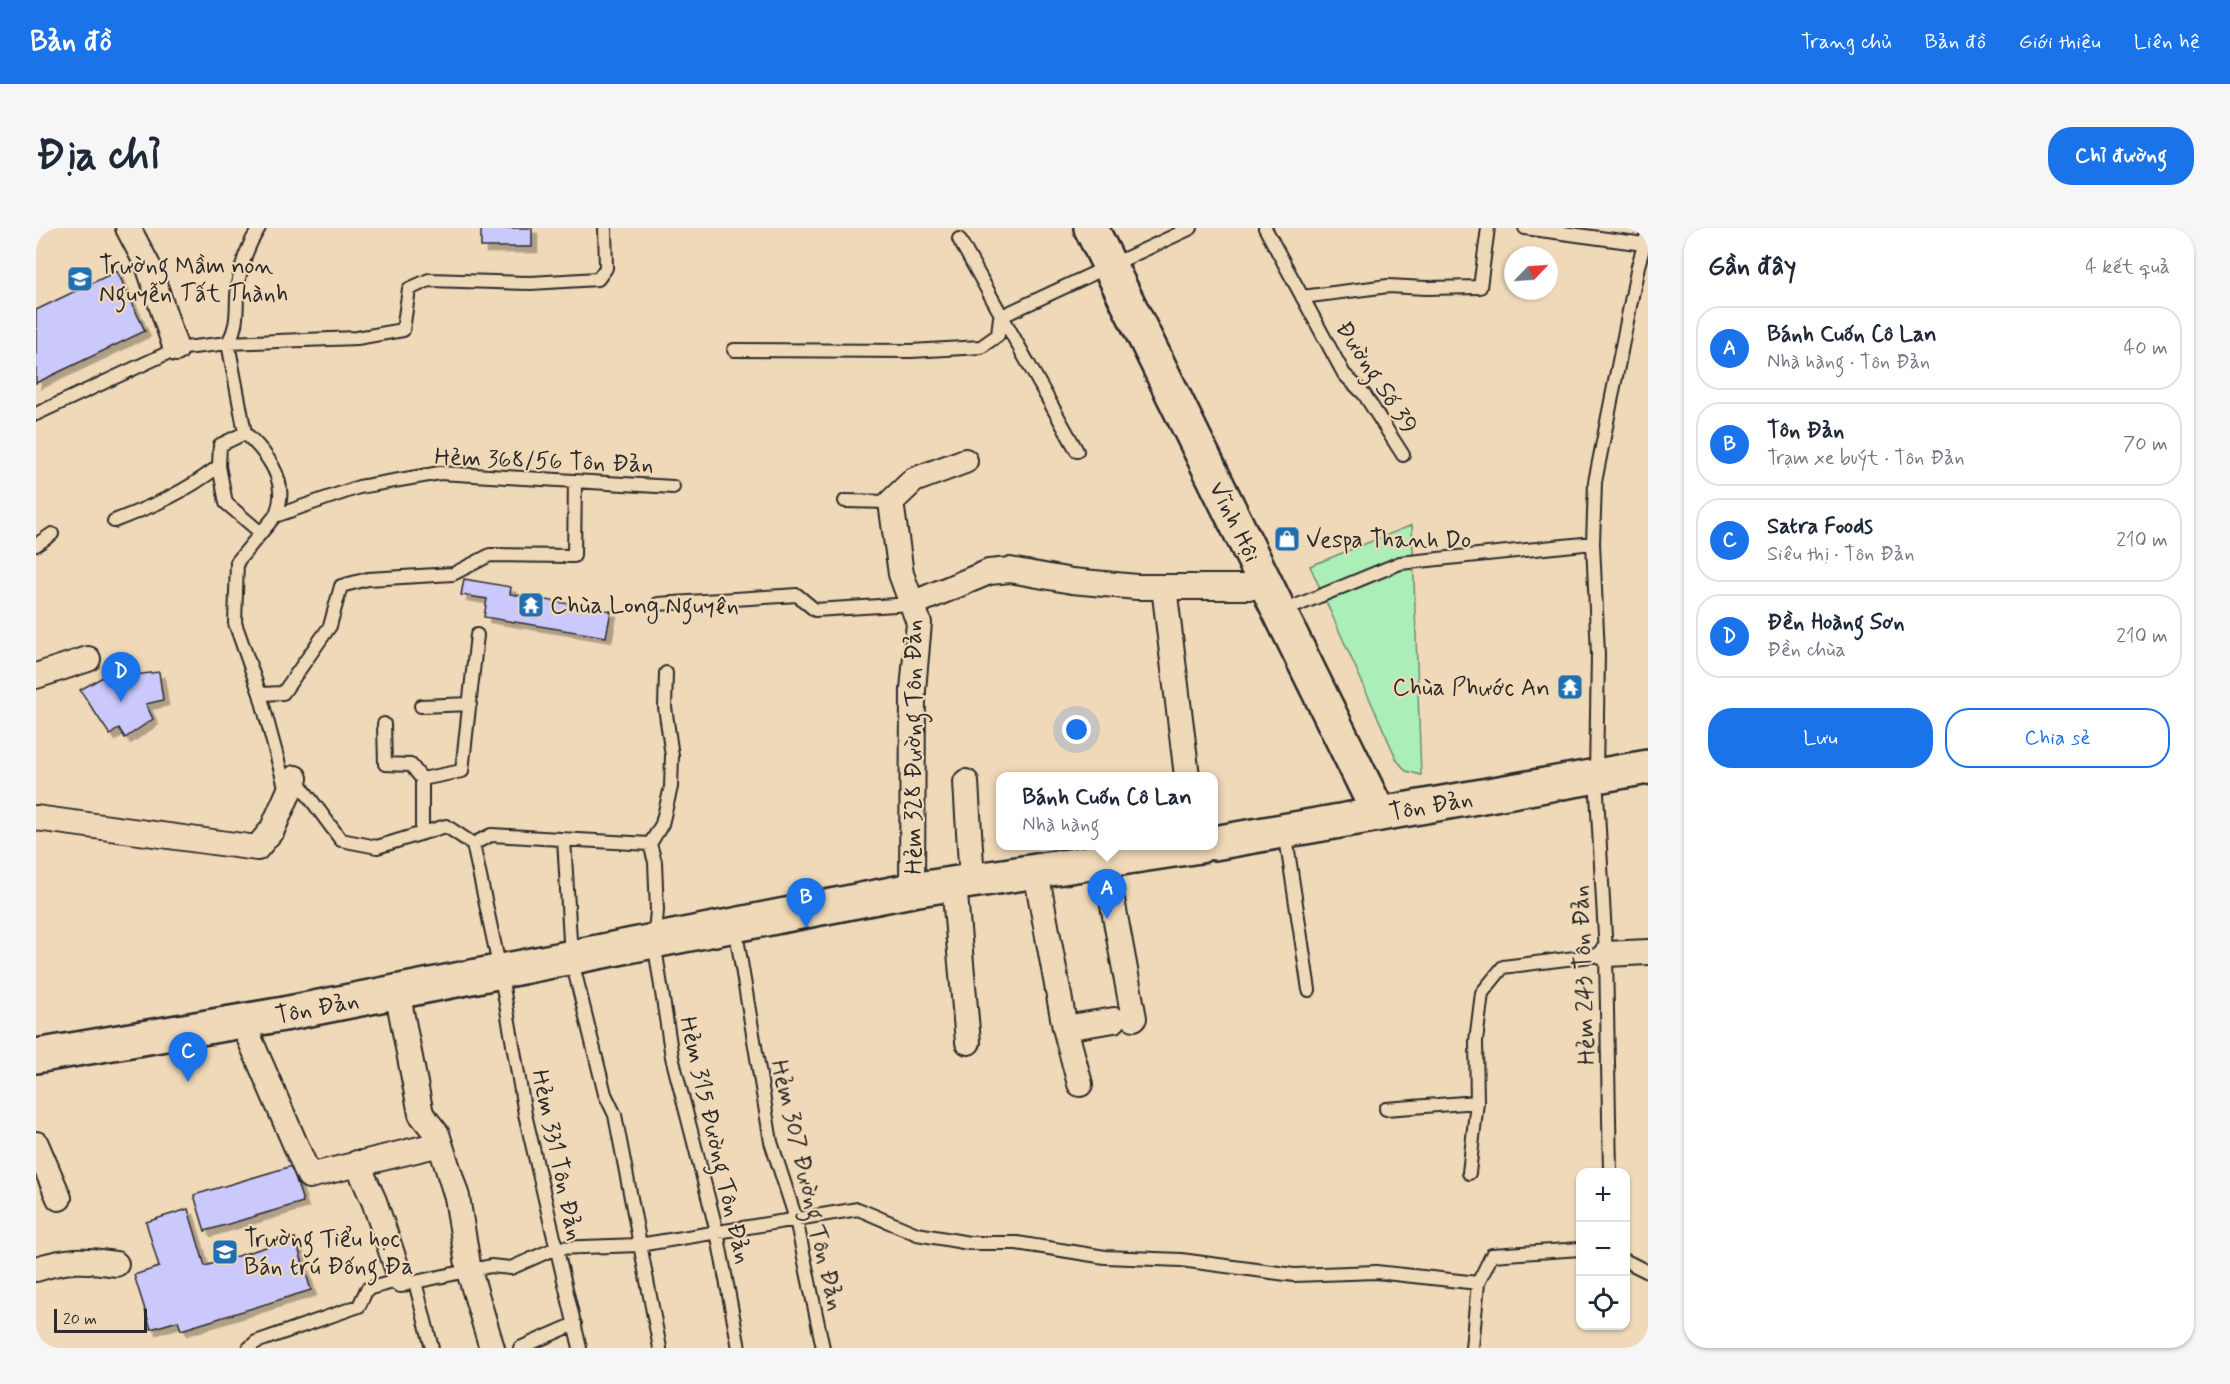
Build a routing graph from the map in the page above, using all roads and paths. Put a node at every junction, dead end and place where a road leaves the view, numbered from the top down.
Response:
1 (128, 228) edge
2 (259, 228) edge
3 (605, 228) edge
4 (1091, 228) edge
5 (1191, 228) edge
6 (1265, 228) edge
7 (1488, 228) edge
8 (1525, 228) edge
9 (1648, 231) edge
10 (959, 239) dead end
11 (1644, 244) junction
12 (1108, 265) junction
13 (1302, 297) junction
14 (1000, 317) junction
15 (228, 343) junction
16 (176, 349) junction
17 (734, 350) dead end
18 (36, 414) edge
19 (245, 433) junction
20 (1077, 451) dead end
21 (1403, 455) dead end
22 (965, 462) dead end
23 (219, 466) junction
24 (575, 481) junction
25 (673, 487) dead end
26 (845, 501) dead end
27 (891, 502) junction
28 (275, 516) junction
29 (114, 521) dead end
30 (261, 533) junction
31 (52, 534) dead end
32 (1593, 543) junction
33 (36, 545) edge
34 (1164, 587) junction
35 (1273, 600) junction
36 (658, 604) dead end
37 (912, 604) junction
38 (477, 635) dead end
39 (88, 659) dead end
40 (666, 672) dead end
41 (36, 676) edge
42 (260, 694) junction
43 (470, 704) junction
44 (422, 706) dead end
45 (384, 724) dead end
46 (1648, 766) edge
47 (1186, 772) edge
48 (1596, 776) junction
49 (295, 778) junction
50 (422, 779) junction
51 (966, 782) dead end
52 (1379, 814) junction
53 (36, 818) edge
54 (1285, 830) junction
55 (422, 833) junction
56 (564, 839) junction
57 (1218, 842) edge
58 (473, 844) junction
59 (650, 844) junction
60 (1175, 850) edge
61 (1105, 862) junction
62 (1036, 872) junction
63 (963, 883) junction
64 (912, 890) junction
65 (735, 925) junction
66 (654, 941) junction
67 (1648, 952) edge
68 (1606, 954) junction
69 (571, 957) junction
70 (500, 969) junction
71 (1309, 990) dead end
72 (397, 992) junction
73 (242, 1021) junction
74 (1065, 1028) junction
75 (968, 1042) dead end
76 (36, 1056) edge
77 (1080, 1084) dead end
78 (1477, 1102) junction
79 (1386, 1109) dead end
80 (36, 1144) edge
81 (440, 1144) junction
82 (357, 1163) junction
83 (1610, 1168) edge
84 (1468, 1173) dead end
85 (59, 1198) dead end
86 (796, 1219) junction
87 (717, 1232) junction
88 (639, 1245) junction
89 (556, 1248) junction
90 (1576, 1249) edge
91 (116, 1264) dead end
92 (1630, 1264) edge
93 (36, 1269) edge
94 (469, 1271) junction
95 (1648, 1272) edge
96 (408, 1281) junction
97 (1478, 1283) junction
98 (575, 1324) junction
99 (249, 1348) edge
100 (432, 1348) edge
101 (492, 1348) edge
102 (520, 1348) edge
103 (580, 1348) edge
104 (660, 1348) edge
105 (739, 1348) edge
106 (823, 1348) edge
107 (1472, 1348) edge

1 - 16 street
2 - 15 lane
3 - 15 lane
4 - 12 street, Vĩnh Hội
5 - 12 lane
6 - 13 lane, Đường Số 39
7 - 13 lane
8 - 11 lane
9 - 11 lane, Hẻm 243 Tôn Đản
10 - 14 lane
11 - 32 lane, Hẻm 243 Tôn Đản
12 - 14 lane
12 - 35 street, Vĩnh Hội
13 - 21 lane, Đường Số 39
14 - 17 lane
14 - 20 lane
15 - 16 lane
15 - 19 lane
16 - 18 lane
19 - 23 lane
19 - 28 lane
22 - 27 street
23 - 29 lane
23 - 30 lane
24 - 25 lane, Hẻm 368/56 Tôn Đản
24 - 28 lane, Hẻm 368/56 Tôn Đản
24 - 42 lane
26 - 27 lane
27 - 37 street, Hẻm 328 Đường Tôn Đản
28 - 30 lane
30 - 42 lane
31 - 33 lane
32 - 35 lane
32 - 48 lane, Hẻm 243 Tôn Đản
34 - 35 street
34 - 37 street
34 - 47 street
35 - 52 street, Vĩnh Hội
36 - 37 lane, Hẻm 328 Đường Tôn Đản
37 - 64 street, Hẻm 328 Đường Tôn Đản
38 - 43 lane
39 - 41 street
40 - 59 lane
42 - 49 lane
43 - 44 lane
43 - 50 lane
45 - 50 lane
46 - 48 street, Tôn Đản
48 - 52 street, Tôn Đản
48 - 68 lane, Hẻm 243 Tôn Đản
49 - 53 street
49 - 55 lane
50 - 55 lane
51 - 63 street
52 - 54 street, Tôn Đản
54 - 57 street, Tôn Đản
54 - 71 lane
55 - 58 lane
56 - 58 lane
56 - 59 lane
56 - 69 lane
58 - 70 lane
59 - 66 lane, Hẻm 315 Đường Tôn Đản
60 - 61 street, Tôn Đản
61 - 62 street, Tôn Đản
61 - 74 street
62 - 63 street, Tôn Đản
62 - 74 street
63 - 64 street, Tôn Đản
63 - 75 street
64 - 65 street, Tôn Đản
65 - 66 street, Tôn Đản
65 - 86 lane, Hẻm 307 Đường Tôn Đản
66 - 69 street, Tôn Đản
66 - 87 lane, Hẻm 315 Đường Tôn Đản
67 - 68 street
68 - 78 lane
68 - 83 lane, Hẻm 243 Tôn Đản
69 - 70 street, Tôn Đản
69 - 88 lane
70 - 72 street, Tôn Đản
70 - 89 lane, Hẻm 331 Tôn Đản
72 - 73 street, Tôn Đản
72 - 81 street
73 - 76 street, Tôn Đản
73 - 82 street
74 - 77 street
78 - 79 lane
78 - 84 lane
80 - 85 street
81 - 82 street
81 - 94 street
82 - 96 street
86 - 87 lane
86 - 97 lane
86 - 106 lane, Hẻm 307 Đường Tôn Đản
87 - 88 lane
87 - 105 lane, Hẻm 315 Đường Tôn Đản
88 - 89 lane
88 - 104 lane
89 - 94 lane
89 - 98 lane, Hẻm 331 Tôn Đản
90 - 97 lane
91 - 93 street
92 - 95 lane
94 - 96 lane
94 - 101 street
96 - 99 lane
96 - 100 lane
97 - 107 lane
98 - 102 lane
98 - 103 lane, Hẻm 331 Tôn Đản

